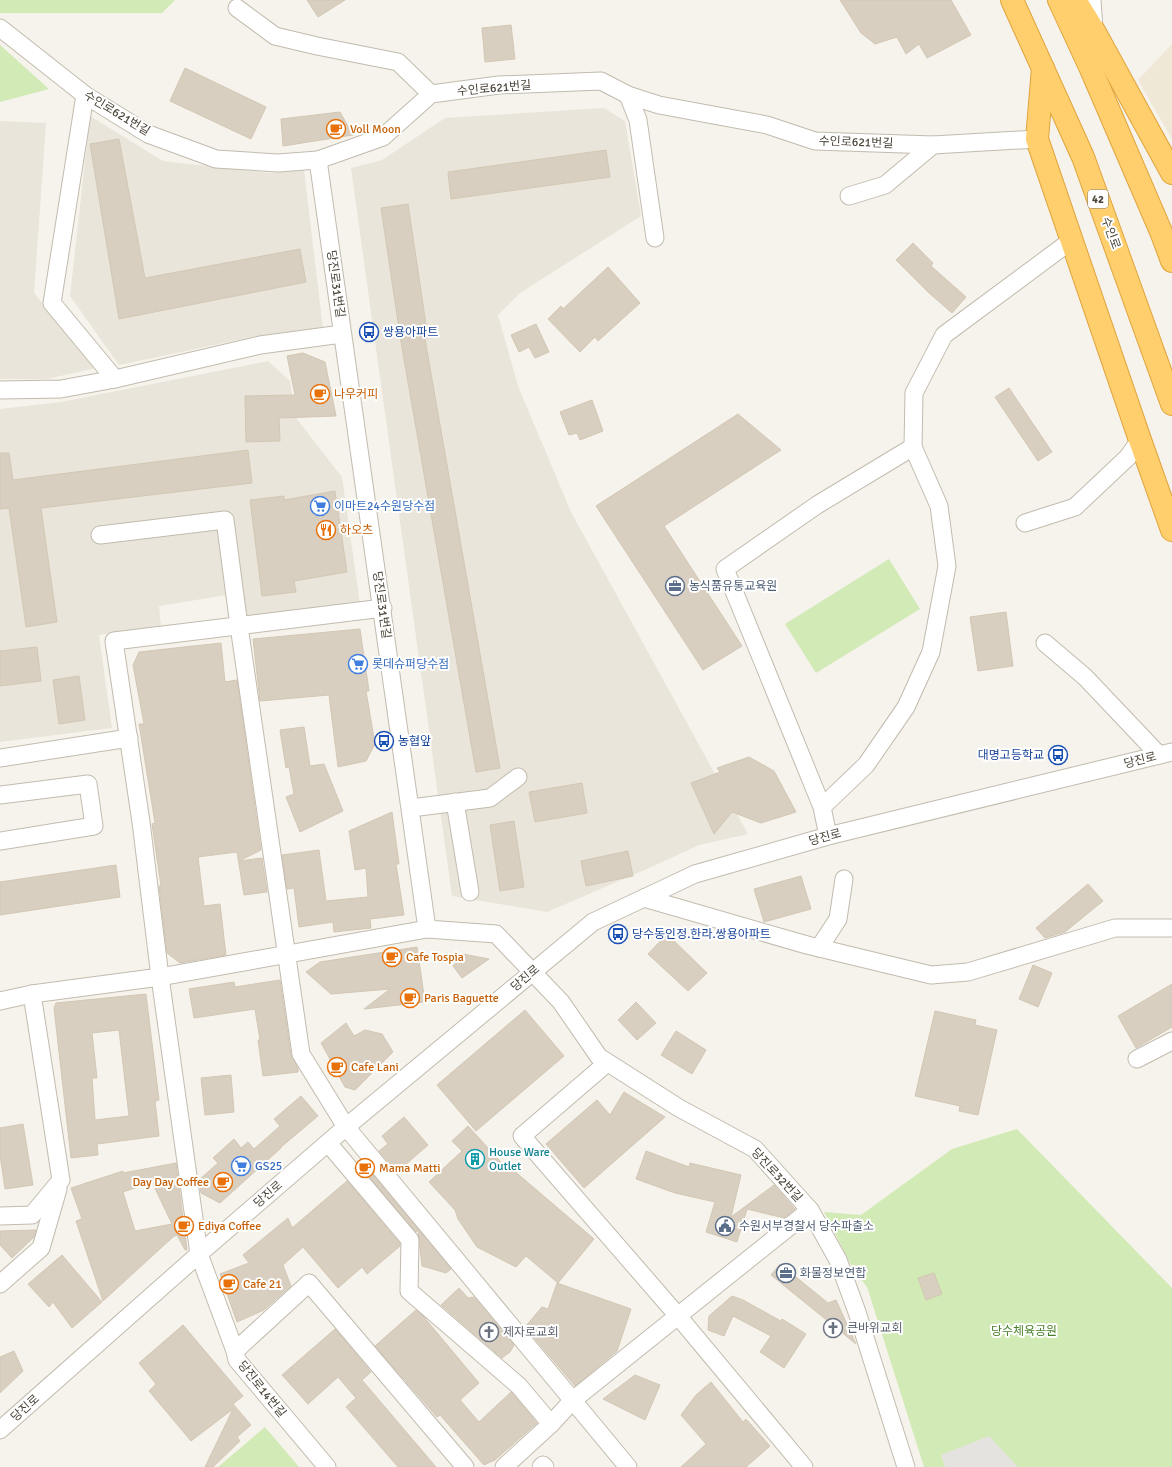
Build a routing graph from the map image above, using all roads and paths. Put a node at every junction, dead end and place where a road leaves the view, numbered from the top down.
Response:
1 (1001, 0) edge
2 (1059, 0) edge
3 (1074, 0) edge
4 (1092, 0) edge
5 (1016, 7) edge
6 (237, 8) dead end
7 (0, 28) edge
8 (1094, 30) junction
9 (1043, 68) junction
10 (431, 94) junction
11 (85, 95) junction
12 (628, 95) junction
13 (1037, 139) junction
14 (933, 145) junction
15 (318, 160) junction
16 (1172, 173) edge
17 (849, 196) dead end
18 (655, 238) dead end
19 (1072, 240) junction
20 (1172, 261) edge
21 (342, 334) junction
22 (115, 379) junction
23 (0, 390) edge
24 (1172, 404) edge
25 (1140, 440) junction
26 (913, 447) junction
27 (1026, 523) dead end
28 (1172, 530) edge
29 (100, 535) dead end
30 (383, 608) junction
31 (239, 626) junction
32 (1045, 643) dead end
33 (129, 738) junction
34 (1166, 754) edge
35 (0, 758) edge
36 (518, 777) dead end
37 (0, 795) edge
38 (455, 802) junction
39 (822, 807) junction
40 (411, 808) junction
41 (828, 836) junction
42 (0, 841) edge
43 (844, 879) dead end
44 (470, 892) dead end
45 (644, 898) junction
46 (1172, 928) edge
47 (427, 929) junction
48 (819, 948) junction
49 (287, 953) junction
50 (532, 973) junction
51 (160, 977) junction
52 (32, 994) junction
53 (0, 1000) edge
54 (1172, 1041) edge
55 (1137, 1059) dead end
56 (607, 1063) junction
57 (346, 1127) junction
58 (328, 1143) junction
59 (61, 1180) junction
60 (810, 1210) junction
61 (0, 1216) edge
62 (200, 1254) junction
63 (0, 1284) edge
64 (678, 1316) junction
65 (235, 1351) junction
66 (573, 1400) junction
67 (551, 1424) junction
68 (0, 1430) edge
69 (327, 1467) edge
70 (465, 1467) edge
71 (504, 1467) edge
72 (541, 1467) edge
73 (545, 1467) edge
74 (628, 1467) edge
75 (804, 1467) edge
76 (906, 1467) edge

1 - 5 street
2 - 20 highway
3 - 8 highway
4 - 8 street
5 - 9 highway, 수인로 / 42
6 - 10 street
7 - 11 street, 수인로621번길
8 - 16 highway
9 - 13 highway
9 - 24 highway, 수인로 / 42
10 - 12 street, 수인로621번길
10 - 15 street, 수인로621번길
11 - 15 street, 수인로621번길
11 - 22 street
12 - 14 street, 수인로621번길
12 - 18 street
13 - 14 street, 수인로621번길
13 - 19 highway
14 - 17 street
15 - 21 street, 당진로31번길
19 - 25 highway
19 - 26 street
21 - 22 street
21 - 30 street, 당진로31번길
22 - 23 street
25 - 27 street
25 - 28 highway
26 - 39 street
26 - 39 street
29 - 31 street
30 - 31 street
30 - 40 street, 당진로31번길
31 - 33 street, 당진로14번길
31 - 49 street
32 - 34 street
33 - 35 street
33 - 51 street, 당진로14번길
34 - 41 street, 당진로
36 - 38 street
37 - 42 street
38 - 40 street
38 - 44 street
39 - 41 street
40 - 47 street, 당진로31번길
41 - 45 street, 당진로
43 - 48 street
45 - 48 street
45 - 50 street, 당진로
46 - 48 street
47 - 49 street
47 - 50 street
49 - 51 street
49 - 57 street
50 - 56 street, 당진로32번길
50 - 57 street, 당진로
51 - 52 street
51 - 62 street, 당진로14번길
52 - 53 street
52 - 59 street
54 - 55 street
56 - 60 street, 당진로32번길
56 - 64 street
57 - 58 street, 당진로
57 - 66 street
58 - 62 street, 당진로
58 - 67 street
59 - 61 street
59 - 63 street
60 - 64 street
60 - 76 street, 당진로32번길
62 - 65 street, 당진로14번길
62 - 68 street, 당진로
64 - 66 street
64 - 75 street
65 - 69 street, 당진로14번길
65 - 70 street
66 - 67 street
66 - 74 street
67 - 71 street
72 - 73 street

